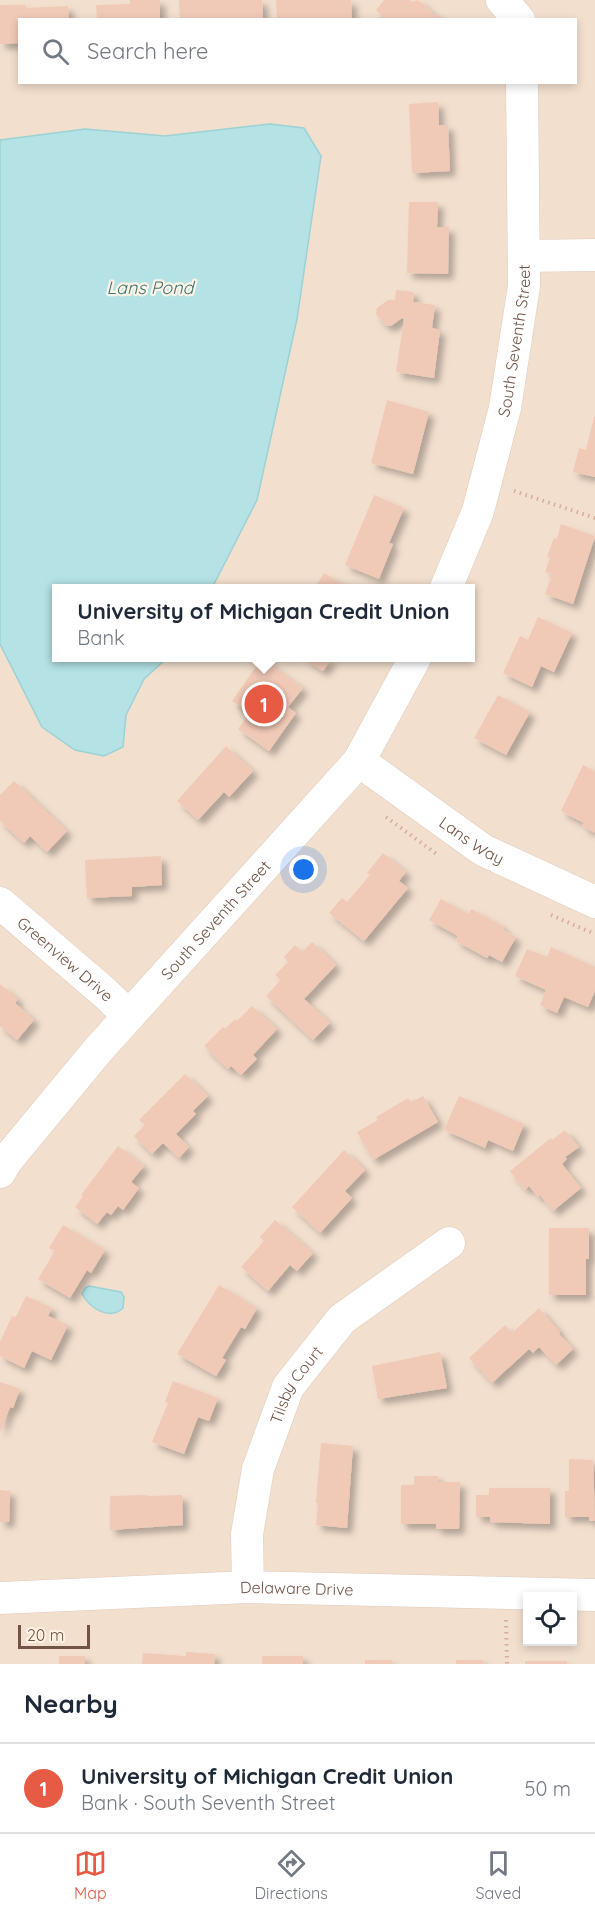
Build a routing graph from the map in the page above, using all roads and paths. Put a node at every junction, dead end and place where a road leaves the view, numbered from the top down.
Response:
1 (502, 0) edge
2 (529, 0) edge
3 (518, 18) edge
4 (521, 18) edge
5 (522, 84) edge
6 (595, 255) edge
7 (524, 256) junction
8 (514, 491) dead end
9 (595, 518) edge
10 (448, 584) edge
11 (413, 662) edge
12 (359, 761) junction
13 (0, 903) edge
14 (595, 903) edge
15 (129, 1016) junction
16 (0, 1172) edge
17 (449, 1243) dead end
18 (248, 1587) junction
19 (595, 1595) edge
20 (0, 1599) edge
21 (506, 1618) dead end
22 (507, 1664) edge

1 - 3 street
2 - 4 street
5 - 7 street, South Seventh Street
6 - 7 street
7 - 10 street, South Seventh Street
8 - 9 path
11 - 12 street, South Seventh Street
12 - 14 street, Lans Way
12 - 15 street, South Seventh Street
13 - 15 street, Greenview Drive
15 - 16 street, South Seventh Street
17 - 18 street, Tilsby Court
18 - 19 street, Delaware Drive
18 - 20 street, Delaware Drive
21 - 22 path

